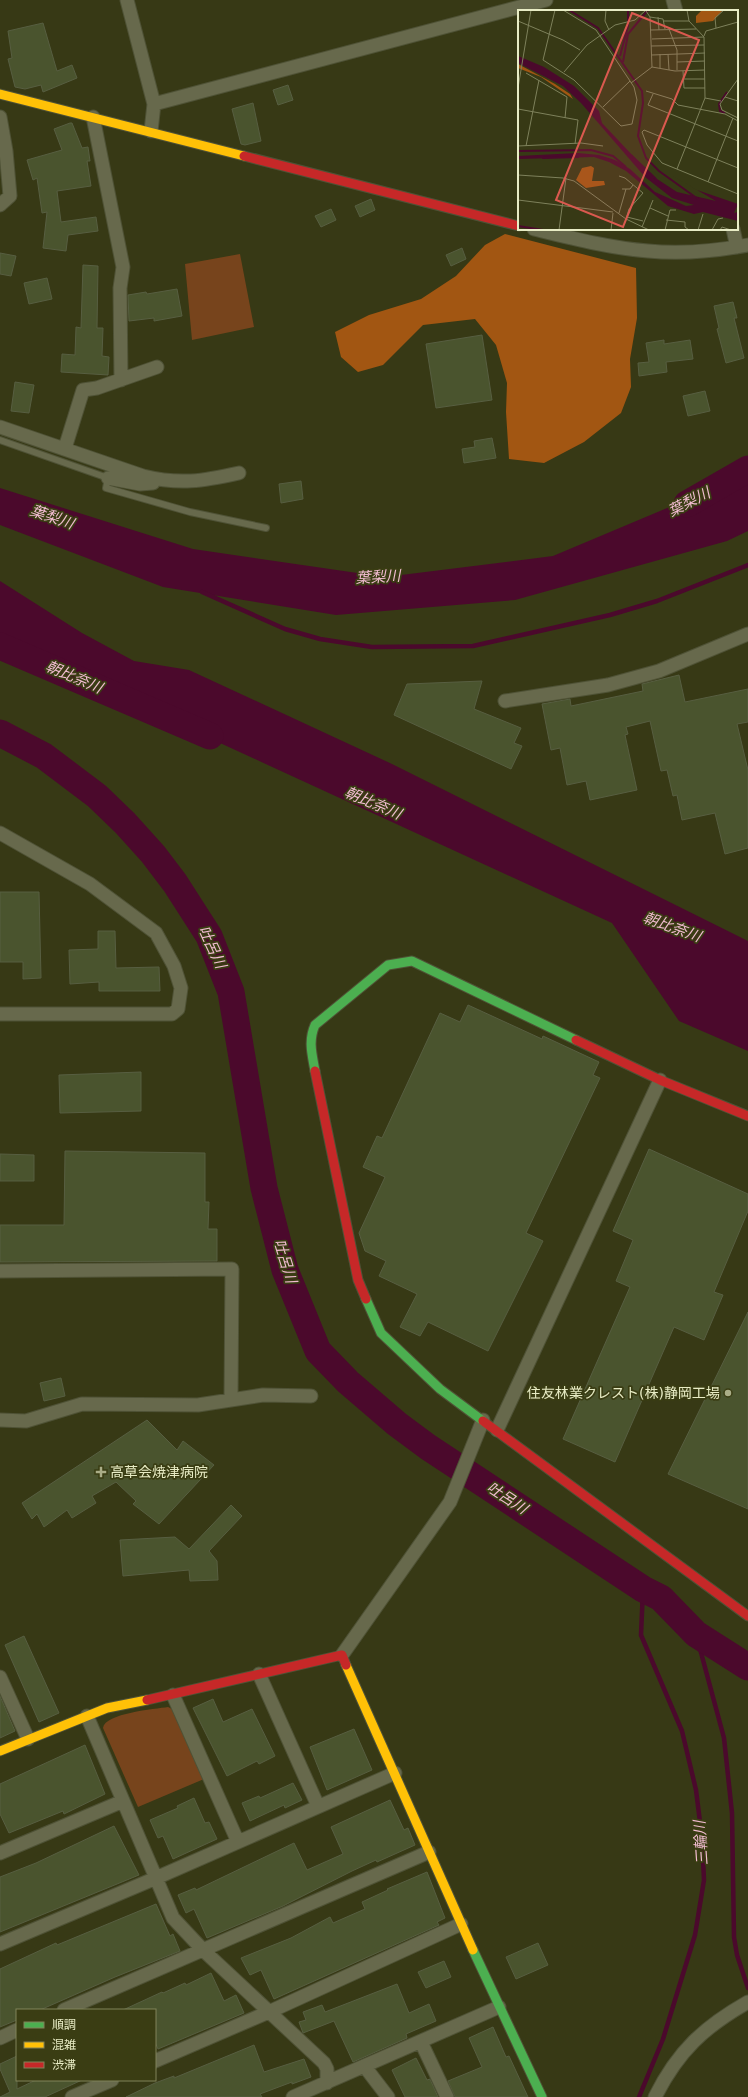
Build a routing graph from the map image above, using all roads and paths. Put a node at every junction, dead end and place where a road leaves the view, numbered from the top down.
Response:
1 (127, 0) edge
2 (546, 0) edge
3 (673, 0) edge
4 (676, 10) edge
5 (1, 98) edge
6 (154, 104) junction
7 (0, 117) edge
8 (93, 117) junction
9 (151, 131) junction
10 (0, 204) edge
11 (518, 226) edge
12 (538, 230) edge
13 (734, 230) edge
14 (743, 246) edge
15 (157, 367) dead end
16 (121, 380) junction
17 (0, 427) edge
18 (0, 440) edge
19 (64, 448) junction
20 (239, 473) dead end
21 (108, 478) junction
22 (167, 482) junction
23 (266, 528) dead end
24 (748, 634) edge
25 (505, 701) dead end
26 (0, 833) edge
27 (0, 1014) edge
28 (660, 1080) junction
29 (748, 1116) edge
30 (0, 1271) edge
31 (311, 1396) dead end
32 (231, 1399) junction
33 (0, 1420) edge
34 (483, 1420) junction
35 (497, 1430) junction
36 (748, 1616) edge
37 (342, 1655) junction
38 (259, 1674) junction
39 (0, 1677) edge
40 (173, 1695) junction
41 (87, 1716) junction
42 (28, 1739) junction
43 (0, 1751) edge
44 (395, 1773) junction
45 (123, 1801) junction
46 (318, 1806) junction
47 (238, 1842) junction
48 (429, 1852) junction
49 (0, 1853) edge
50 (156, 1878) junction
51 (461, 1924) junction
52 (0, 1944) edge
53 (203, 1950) junction
54 (745, 2004) edge
55 (499, 2007) junction
56 (66, 2009) edge
57 (271, 2012) junction
58 (16, 2030) edge
59 (0, 2038) edge
60 (420, 2042) junction
61 (156, 2061) edge
62 (365, 2067) junction
63 (110, 2081) edge
64 (326, 2083) junction
65 (72, 2097) edge
66 (293, 2097) edge
67 (388, 2097) edge
68 (447, 2097) edge
69 (542, 2097) edge
70 (655, 2097) edge

1 - 6 street
2 - 6 street
3 - 4 street
5 - 8 street
6 - 9 street
7 - 10 street
8 - 9 street
8 - 16 street
9 - 11 street
12 - 14 street
13 - 14 street
15 - 16 street
16 - 19 street
17 - 19 street
18 - 21 lane
19 - 22 street
20 - 22 street
21 - 22 street
21 - 23 lane
24 - 25 street
26 - 27 street
28 - 29 street
28 - 34 street
28 - 35 street
30 - 32 street
31 - 32 street
32 - 33 street
34 - 35 street
34 - 37 street
35 - 36 street
37 - 38 street
37 - 44 street
38 - 40 street
38 - 46 street
39 - 42 street
40 - 41 street
40 - 47 street
41 - 42 street
41 - 45 street
42 - 43 street
44 - 46 street
44 - 48 street
45 - 49 street
45 - 50 street
46 - 47 street
47 - 50 street
48 - 51 street
48 - 53 street
50 - 52 street
50 - 53 street
51 - 55 street
51 - 57 street
53 - 56 street
53 - 57 street
54 - 70 street
55 - 60 street
55 - 69 street
57 - 61 street
57 - 64 street
58 - 59 street
60 - 62 street
60 - 68 street
62 - 64 street
62 - 67 street
63 - 65 street
64 - 66 street

